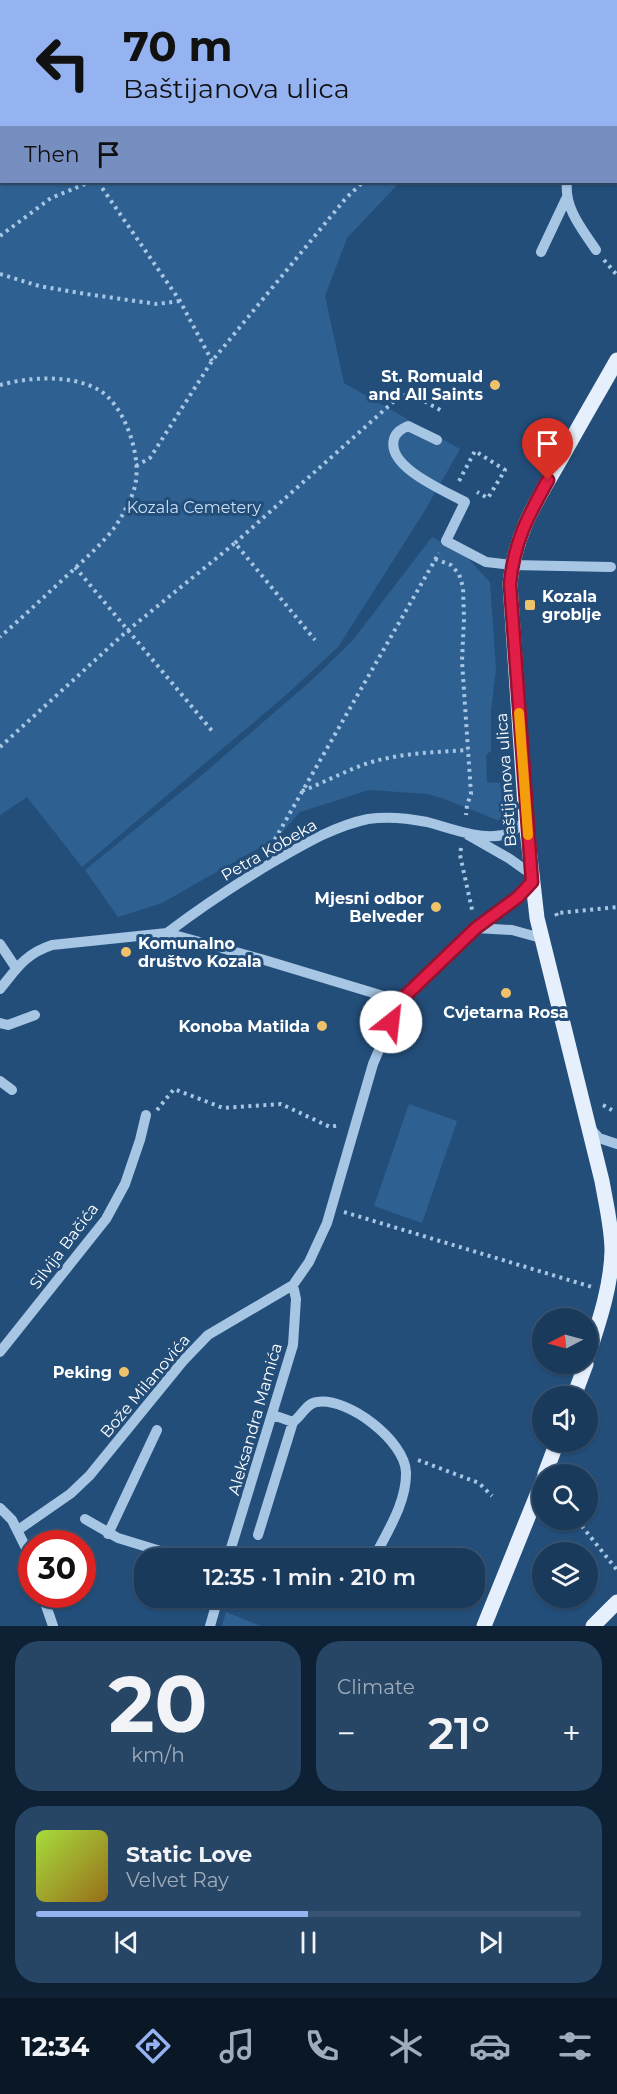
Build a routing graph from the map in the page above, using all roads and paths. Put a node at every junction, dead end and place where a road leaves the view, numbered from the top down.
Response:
1 (88, 183) edge
2 (99, 183) edge
3 (362, 183) edge
4 (567, 183) edge
5 (566, 199) junction
6 (0, 236) edge
7 (596, 250) dead end
8 (541, 252) dead end
9 (612, 270) dead end
10 (0, 274) edge
11 (617, 275) edge
12 (180, 301) junction
13 (617, 360) edge
14 (212, 361) junction
15 (0, 385) edge
16 (442, 411) dead end
17 (437, 440) dead end
18 (136, 466) junction
19 (471, 489) junction
20 (465, 502) junction
21 (446, 541) junction
22 (235, 543) junction
23 (435, 559) junction
24 (512, 565) junction
25 (75, 567) junction
26 (611, 567) dead end
27 (128, 631) junction
28 (0, 637) edge
29 (315, 640) dead end
30 (213, 732) dead end
31 (0, 747) edge
32 (468, 750) junction
33 (301, 791) junction
34 (466, 815) dead end
35 (526, 821) junction
36 (463, 832) junction
37 (461, 844) dead end
38 (256, 873) junction
39 (531, 878) junction
40 (617, 907) edge
41 (558, 913) dead end
42 (475, 923) junction
43 (167, 933) junction
44 (541, 938) junction
45 (0, 944) edge
46 (16, 968) junction
47 (0, 989) edge
48 (400, 1001) junction
49 (35, 1015) dead end
50 (0, 1023) edge
51 (0, 1081) edge
52 (12, 1090) dead end
53 (603, 1105) dead end
54 (612, 1110) dead end
55 (146, 1114) joint
56 (357, 1122) junction
57 (588, 1126) junction
58 (617, 1144) edge
59 (332, 1208) junction
60 (617, 1232) edge
61 (612, 1251) junction
62 (293, 1285) junction
63 (597, 1288) dead end
64 (598, 1321) edge
65 (0, 1352) edge
66 (273, 1415) junction
67 (293, 1422) junction
68 (157, 1430) dead end
69 (430, 1464) dead end
70 (492, 1496) dead end
71 (532, 1507) edge
72 (0, 1508) edge
73 (86, 1519) dead end
74 (18, 1530) joint
75 (585, 1530) edge
76 (108, 1534) junction
77 (258, 1535) dead end
78 (152, 1548) edge
79 (231, 1548) edge
80 (379, 1548) edge
81 (617, 1570) edge
82 (617, 1602) edge
83 (47, 1608) edge
84 (215, 1608) edge
85 (53, 1626) edge
86 (210, 1626) edge
87 (484, 1626) edge
88 (593, 1626) edge

1 - 6 path
2 - 12 path
3 - 14 path
4 - 5 street
5 - 7 street
5 - 8 street
9 - 11 path
10 - 12 path
12 - 14 path
13 - 24 main road, Baštijanova ulica
14 - 18 path
15 - 18 path
16 - 22 path
17 - 20 street
18 - 25 path
19 - 19 path
19 - 20 path
20 - 21 street
21 - 23 path
21 - 24 street
22 - 27 path
22 - 29 path
23 - 32 path
23 - 33 path
24 - 26 street
24 - 35 main road, Baštijanova ulica
25 - 27 path
25 - 28 path
27 - 30 path
27 - 31 path
32 - 33 path
32 - 34 path
33 - 38 path
35 - 36 street
35 - 39 main road, Baštijanova ulica
36 - 38 street, Petra Kobeka
36 - 39 street
37 - 42 path
38 - 43 street, Petra Kobeka
39 - 42 street
39 - 44 main road, Baštijanova ulica
40 - 41 path
42 - 44 street
42 - 48 street
43 - 46 street
43 - 48 street
44 - 57 main road, Baštijanova ulica
45 - 46 street
46 - 47 street
48 - 56 street, Bože Milanovića
49 - 50 street
51 - 52 street
53 - 54 path
55 - 56 path
55 - 65 street, Silvija Bačića
56 - 59 street, Bože Milanovića
57 - 58 street
57 - 61 main road, Baštijanova ulica
59 - 62 street, Bože Milanovića
59 - 63 path
60 - 61 street
61 - 64 main road, Baštijanova ulica
62 - 66 street, Aleksandra Mamića
62 - 74 street, Bože Milanovića
66 - 67 street
66 - 79 street, Aleksandra Mamića
67 - 77 street
67 - 80 street
68 - 76 street
69 - 70 path
71 - 87 main road
72 - 74 street
73 - 76 street
75 - 81 path
76 - 78 street
82 - 88 main road
83 - 85 street
84 - 86 street

